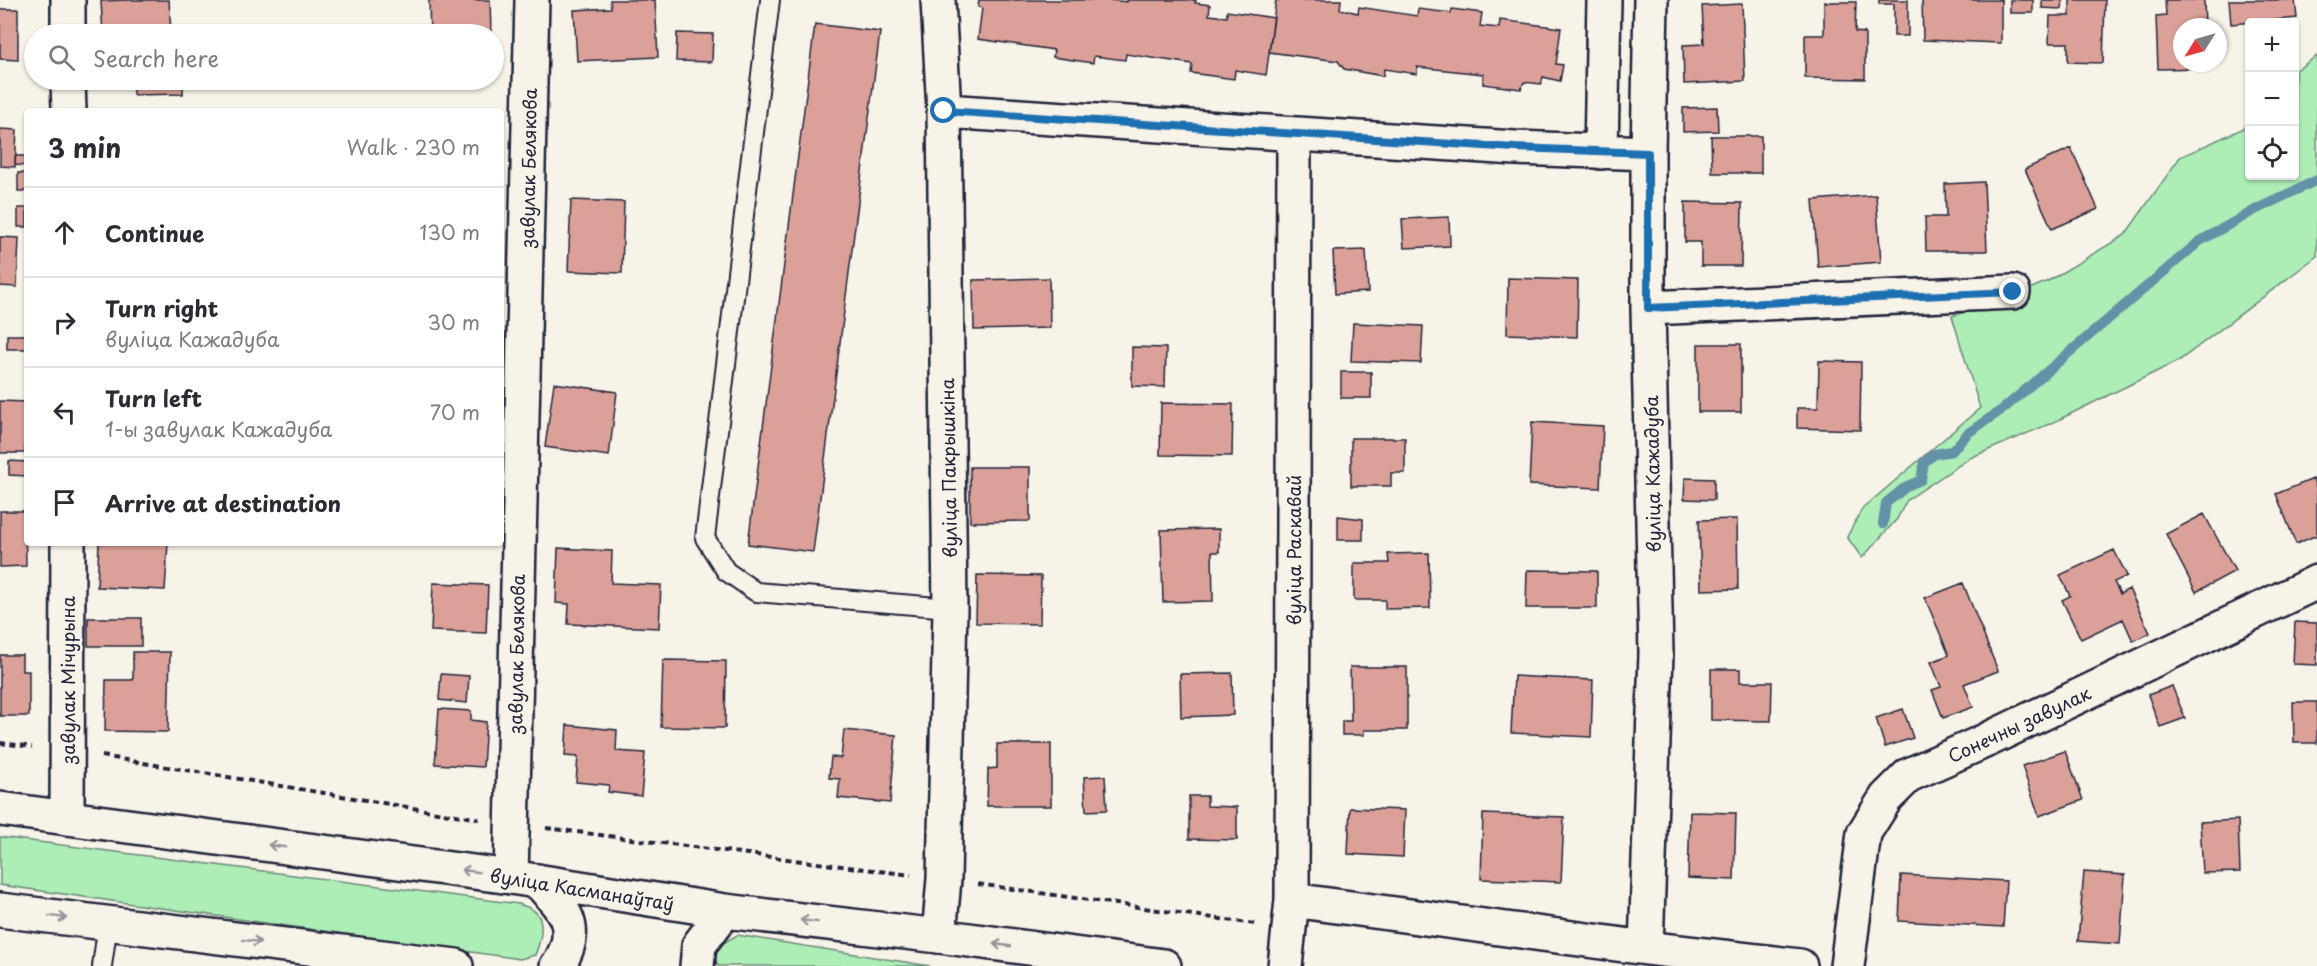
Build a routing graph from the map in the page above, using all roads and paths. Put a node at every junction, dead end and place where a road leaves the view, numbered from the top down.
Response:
1 (68, 0) edge
2 (532, 0) edge
3 (770, 0) edge
4 (938, 0) edge
5 (1604, 0) edge
6 (1651, 0) edge
7 (68, 24) edge
8 (69, 90) edge
9 (69, 108) edge
10 (944, 111) junction
11 (1294, 134) junction
12 (1601, 152) junction
13 (1648, 153) junction
14 (2013, 292) dead end
15 (1648, 308) junction
16 (68, 546) edge
17 (2317, 582) edge
18 (950, 608) junction
19 (0, 743) edge
20 (67, 750) junction
21 (0, 808) edge
22 (67, 818) junction
23 (512, 824) junction
24 (525, 879) junction
25 (944, 879) junction
26 (0, 910) edge
27 (725, 911) junction
28 (1290, 914) junction
29 (108, 923) junction
30 (939, 936) junction
31 (1646, 948) junction
32 (102, 966) edge
33 (456, 966) edge
34 (557, 966) edge
35 (697, 966) edge
36 (1164, 966) edge
37 (1285, 966) edge
38 (1800, 966) edge
39 (1847, 966) edge

1 - 7 street
2 - 23 street, завулак Белякова
3 - 18 lane
4 - 10 street, вуліца Пакрышкіна
5 - 12 street
6 - 13 street, вуліца Кажадуба
8 - 9 street
10 - 11 street
10 - 18 street, вуліца Пакрышкіна
11 - 12 street
11 - 28 street, вуліца Раскавай
12 - 13 street
13 - 15 street, вуліца Кажадуба
14 - 15 street
15 - 31 street, вуліца Кажадуба
16 - 20 street, завулак Мічурына
17 - 39 street, Сонечны завулак
18 - 25 street, вуліца Пакрышкіна
19 - 20 path
20 - 22 street, завулак Мічурына
20 - 23 path
21 - 22 street, вуліца Касманаўтаў
24 -> 22 street, вуліца Касманаўтаў
23 - 24 street, завулак Белякова
23 - 25 path
24 - 27 street, вуліца Касманаўтаў
24 - 34 street
25 - 28 path
25 - 30 street, вуліца Пакрышкіна
26 -> 29 street
30 -> 27 street, вуліца Касманаўтаў
27 - 35 street
28 - 31 street
28 - 37 street, вуліца Раскавай
29 - 32 lane
29 -> 33 street
36 -> 30 street, вуліца Касманаўтаў
31 - 38 street

